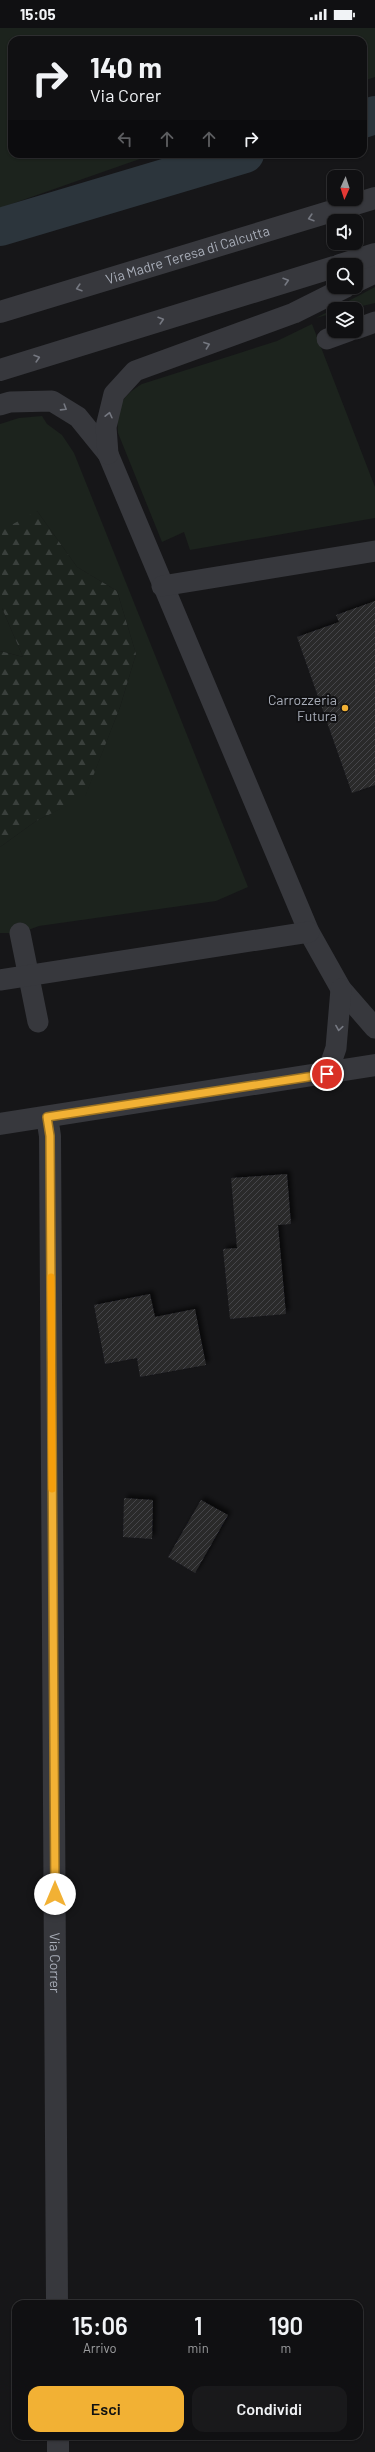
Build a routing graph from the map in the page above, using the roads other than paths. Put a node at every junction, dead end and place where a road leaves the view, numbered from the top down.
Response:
1 (375, 198) edge
2 (375, 254) edge
3 (362, 258) edge
4 (327, 269) edge
5 (375, 273) edge
6 (363, 279) edge
7 (332, 294) edge
8 (0, 312) edge
9 (0, 370) edge
10 (0, 405) edge
11 (108, 454) junction
12 (375, 550) edge
13 (162, 586) junction
14 (309, 932) junction
15 (20, 933) dead end
16 (28, 975) junction
17 (0, 980) edge
18 (341, 989) junction
19 (38, 1022) dead end
20 (375, 1028) edge
21 (375, 1065) edge
22 (327, 1074) junction
23 (47, 1117) junction
24 (0, 1124) edge
25 (57, 2300) edge
26 (58, 2440) edge
27 (58, 2452) edge

1 -> 8 street, Via Madre Teresa di Calcutta
2 - 3 street
9 -> 4 street
5 - 6 lane
11 -> 7 lane
10 -> 11 lane
11 - 13 lane
12 - 13 lane
13 - 14 lane
14 - 16 lane
14 - 18 lane
15 - 16 lane
16 - 17 lane
16 - 19 lane
18 - 20 lane
18 -> 22 lane
21 - 22 street
22 - 23 street
23 - 24 street
23 - 25 street, Via Correr
26 - 27 street

